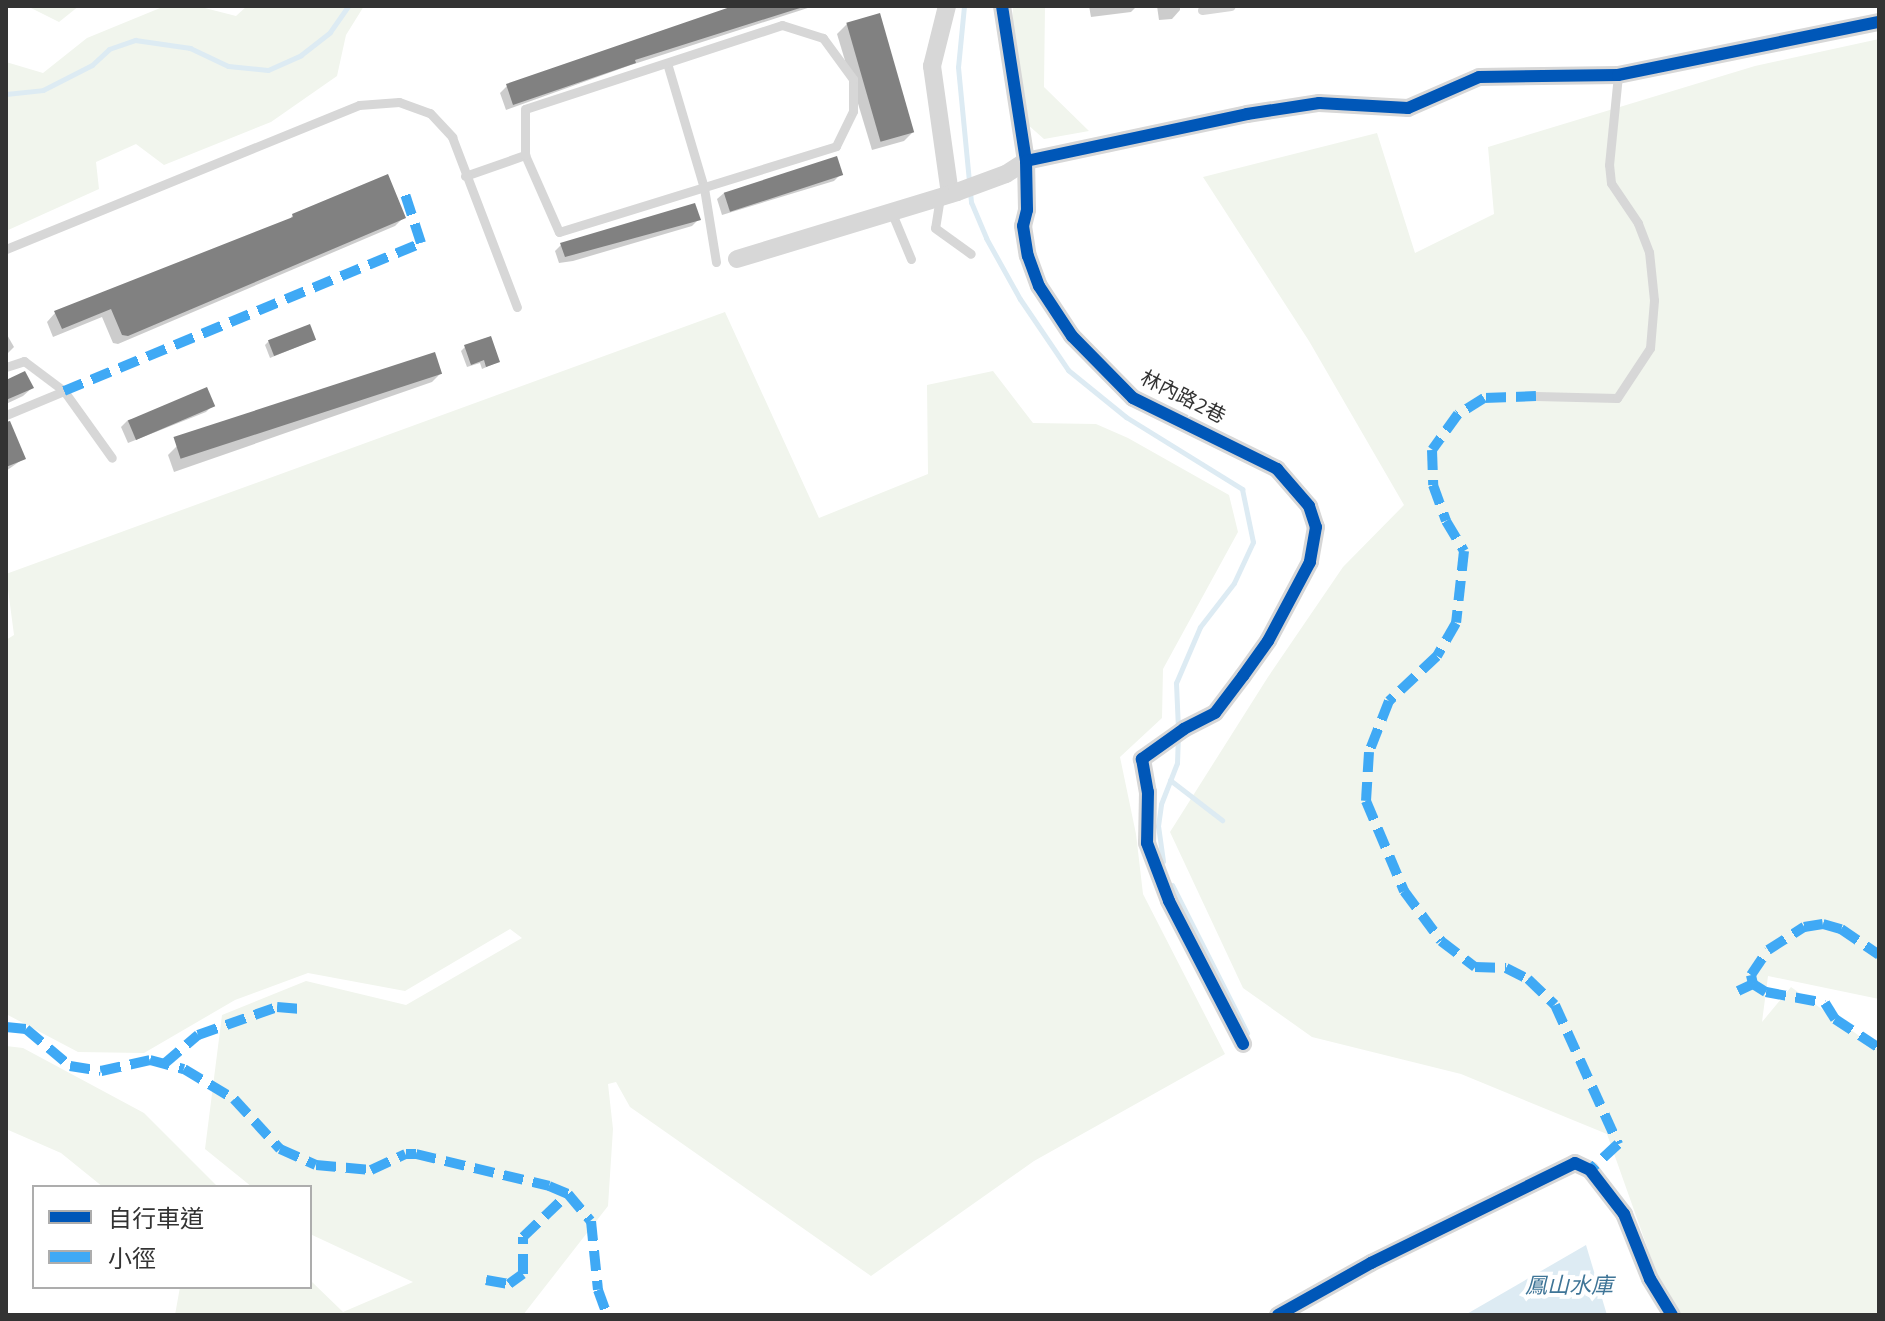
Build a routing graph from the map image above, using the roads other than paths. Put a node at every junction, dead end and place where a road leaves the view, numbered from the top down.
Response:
1 (947, 6) edge
2 (1002, 6) edge
3 (1231, 6) edge
4 (1202, 10) dead end
5 (1879, 22) edge
6 (667, 63) junction
7 (1618, 75) junction
8 (525, 155) junction
9 (1026, 161) junction
10 (465, 176) junction
11 (704, 188) junction
12 (949, 194) junction
13 (891, 211) junction
14 (6, 249) edge
15 (971, 254) dead end
16 (737, 259) dead end
17 (911, 259) dead end
18 (716, 262) dead end
19 (517, 307) dead end
20 (6, 367) edge
21 (64, 391) junction
22 (1536, 396) dead end
23 (6, 415) edge
24 (112, 458) dead end
25 (1243, 1044) dead end
26 (1278, 1315) edge
27 (1672, 1315) edge

1 - 12 street
2 - 9 street, 林內路2巷
3 - 4 lane
5 - 7 street
6 - 8 lane
6 - 11 lane
6 - 11 lane
7 - 9 street
7 - 22 lane
8 - 10 lane
8 - 11 lane
9 - 12 street
9 - 25 street, 林內路2巷
10 - 14 lane
10 - 19 lane
11 - 18 lane
12 - 13 street
12 - 15 lane
13 - 16 street
13 - 17 lane
20 - 21 lane
21 - 23 lane
21 - 24 lane
26 - 27 street

